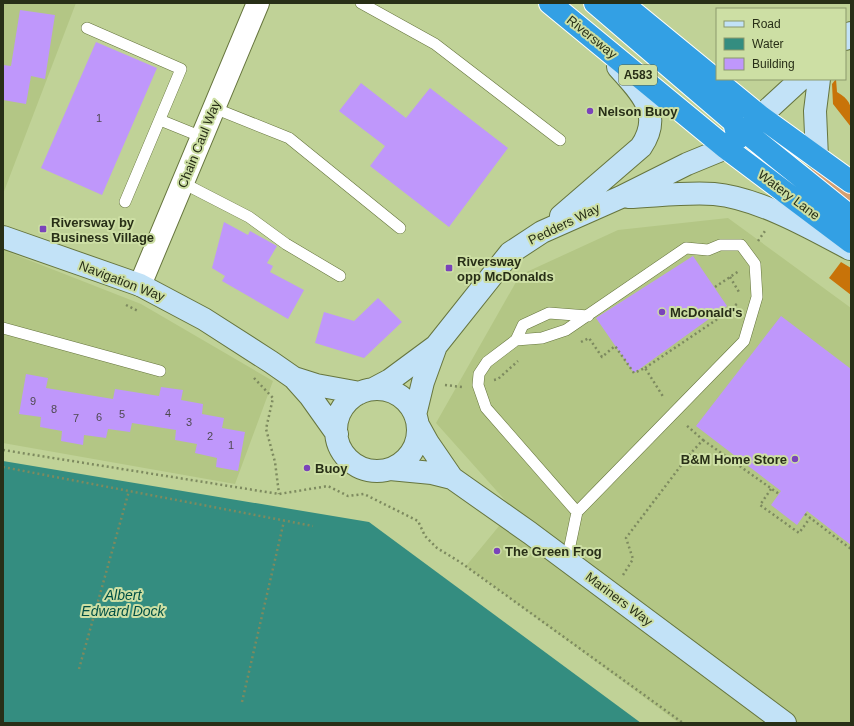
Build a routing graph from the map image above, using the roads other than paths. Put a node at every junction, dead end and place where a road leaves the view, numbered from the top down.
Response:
1 (258, 3) edge
2 (361, 3) edge
3 (550, 3) edge
4 (596, 3) edge
5 (622, 3) edge
6 (87, 28) dead end
7 (594, 39) junction
8 (800, 80) edge
9 (819, 80) edge
10 (214, 108) junction
11 (160, 120) junction
12 (744, 132) junction
13 (202, 137) junction
14 (560, 140) dead end
15 (817, 158) junction
16 (851, 182) edge
17 (183, 183) junction
18 (621, 197) junction
19 (125, 202) dead end
20 (851, 217) edge
21 (400, 228) dead end
22 (542, 232) junction
23 (3, 237) edge
24 (851, 242) edge
25 (851, 250) edge
26 (340, 276) dead end
27 (140, 285) junction
28 (588, 316) junction
29 (3, 328) edge
30 (516, 340) junction
31 (436, 346) junction
32 (160, 371) dead end
33 (294, 378) junction
34 (366, 391) junction
35 (417, 420) junction
36 (337, 434) junction
37 (390, 469) junction
38 (452, 478) junction
39 (577, 512) junction
40 (567, 560) junction
41 (785, 723) edge

1 - 10 street, Chain Caul Way
2 - 14 lane
3 - 7 highway, Riversway / A583
4 - 12 highway, A583
5 - 12 highway, A583
6 - 11 lane
7 - 12 highway, Riversway / A583
7 - 22 street
8 - 12 street
9 - 15 street
10 - 13 street, Chain Caul Way
10 - 21 lane
11 - 13 lane
11 - 19 lane
12 - 15 highway, A583
12 - 18 street, Pedders Way
12 - 20 highway, A583
12 - 24 highway, Watery Lane / A583
13 - 17 street, Chain Caul Way
15 - 16 highway, A583
17 - 26 lane
17 - 27 street, Chain Caul Way
18 - 22 street, Pedders Way
18 - 25 street
22 - 31 street, Pedders Way
23 - 27 street, Navigation Way
27 - 33 street, Navigation Way
28 - 30 lane
28 - 30 lane
28 - 39 lane
29 - 32 lane
30 - 39 lane
31 - 34 street, Pedders Way
31 - 35 street, Pedders Way
33 - 34 street, Navigation Way
33 - 36 street, Navigation Way
34 - 35 street
34 - 36 street
35 - 37 street
35 - 38 street, Mariners Way
36 - 37 street
37 - 38 street, Mariners Way
38 - 40 street, Mariners Way
39 - 40 lane
40 - 41 street, Mariners Way

